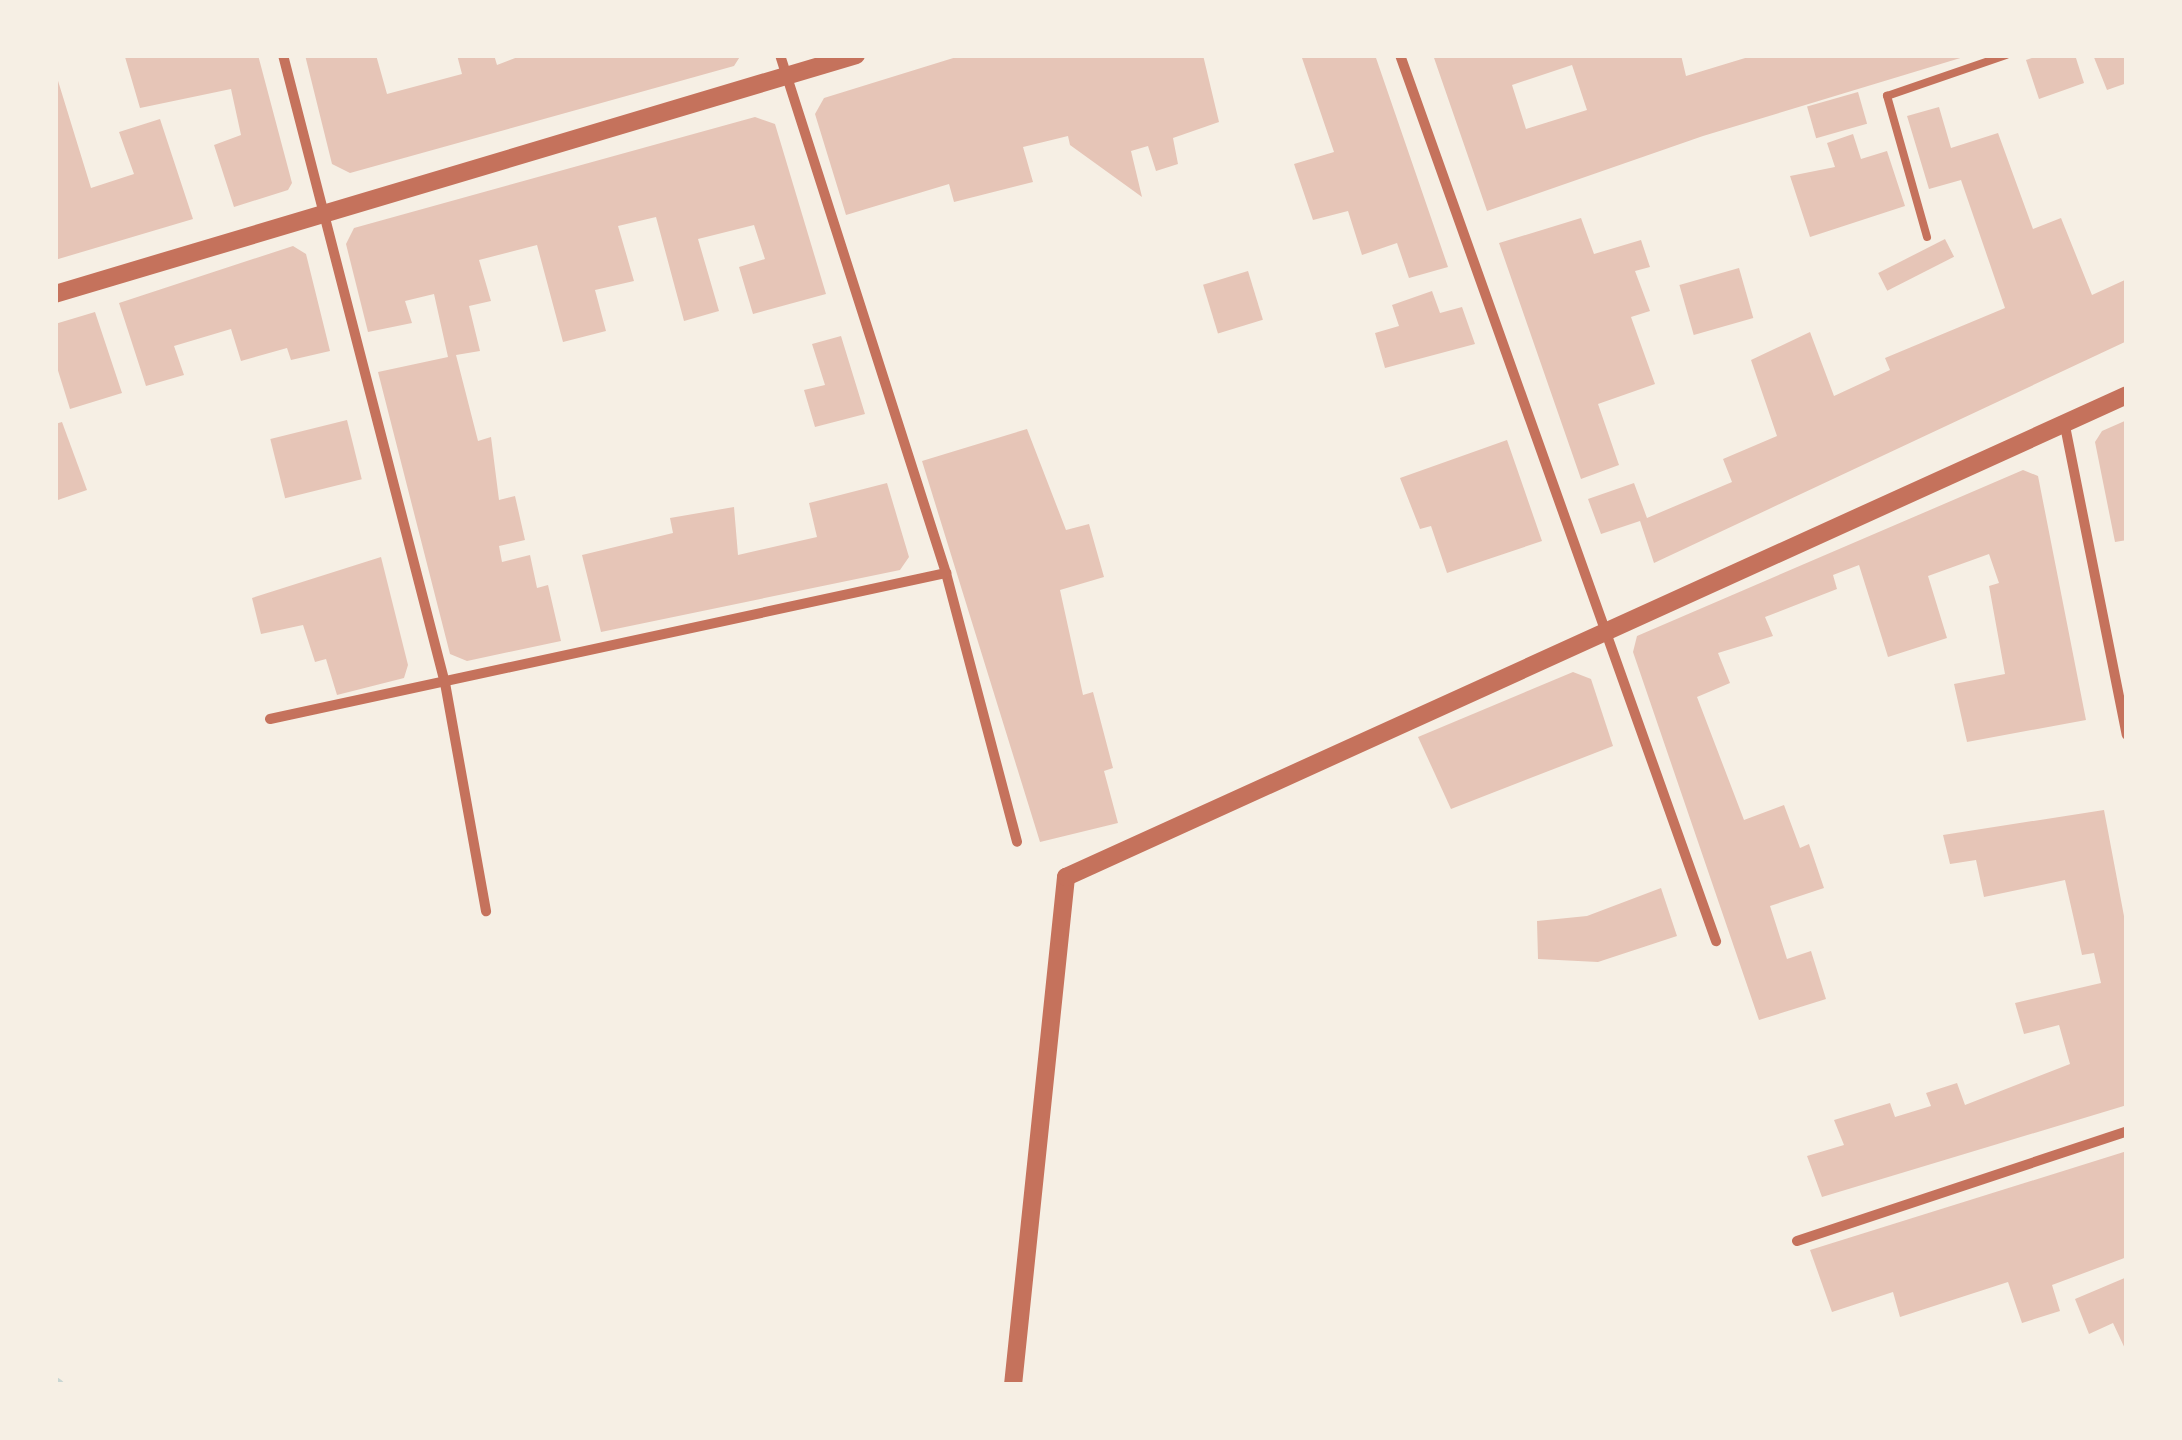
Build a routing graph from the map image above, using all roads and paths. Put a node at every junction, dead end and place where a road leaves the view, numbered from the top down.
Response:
1 (283, 55) edge
2 (780, 55) edge
3 (856, 55) edge
4 (1400, 55) edge
5 (2006, 55) edge
6 (788, 77) junction
7 (326, 210) junction
8 (1927, 237) dead end
9 (55, 294) edge
10 (2127, 395) edge
11 (2065, 426) junction
12 (946, 573) junction
13 (1607, 626) junction
14 (445, 683) junction
15 (270, 719) dead end
16 (2127, 735) edge
17 (1017, 842) dead end
18 (486, 911) dead end
19 (1716, 941) dead end
20 (2127, 1131) edge
21 (1797, 1241) dead end
22 (1013, 1385) edge

1 - 7 street
2 - 6 street
3 - 6 street
4 - 13 street
5 - 8 lane
6 - 7 street
6 - 12 street
7 - 9 street
7 - 14 street
10 - 11 street
11 - 13 street
11 - 16 street
12 - 14 street
12 - 17 street
13 - 19 street
13 - 22 street
14 - 15 street
14 - 18 street
20 - 21 street

